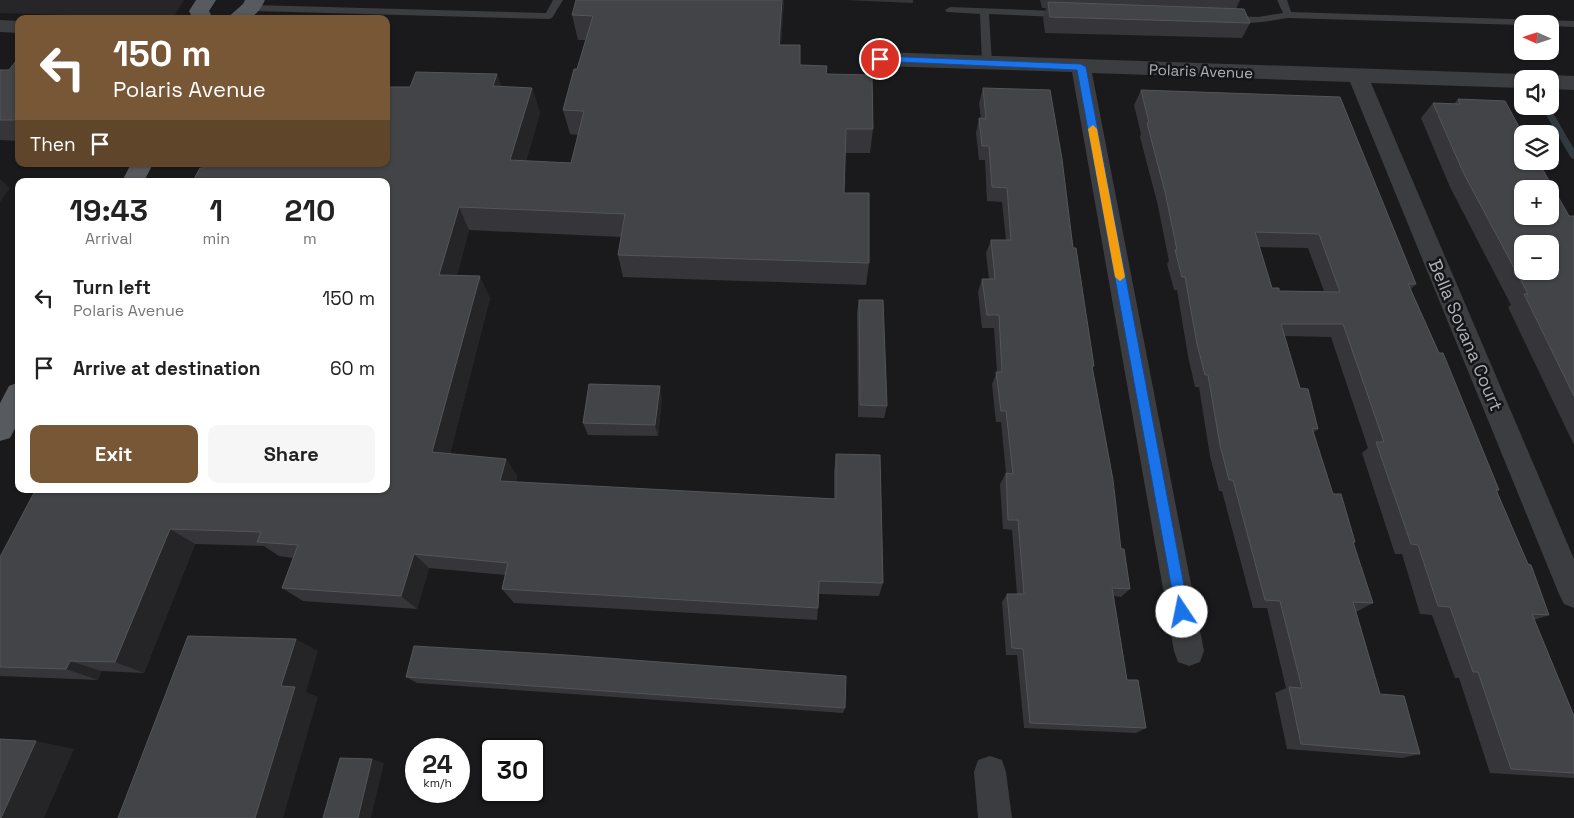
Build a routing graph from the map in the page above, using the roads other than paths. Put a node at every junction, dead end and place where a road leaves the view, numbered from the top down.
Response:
1 (206, 0) edge
2 (318, 0) edge
3 (558, 0) edge
4 (1282, 0) edge
5 (247, 9) edge
6 (313, 10) junction
7 (950, 10) dead end
8 (984, 11) junction
9 (1072, 14) edge
10 (201, 15) edge
11 (1288, 15) junction
12 (1218, 19) edge
13 (1574, 24) edge
14 (0, 26) edge
15 (15, 27) edge
16 (880, 59) dead end
17 (987, 64) junction
18 (1081, 67) junction
19 (1358, 76) junction
20 (1514, 81) edge
21 (1559, 82) edge
22 (1574, 83) edge
23 (15, 401) edge
24 (0, 429) edge
25 (1574, 594) edge
26 (1189, 651) dead end
27 (990, 772) dead end
28 (995, 818) edge

1 - 10 main road
2 - 6 lane
3 - 6 lane
4 - 11 lane
5 - 6 lane
7 - 8 lane
8 - 9 lane
8 - 17 lane
11 - 12 lane
11 - 13 lane
14 - 15 street
16 - 17 street, Polaris Avenue
17 - 18 street, Polaris Avenue
18 - 19 street, Polaris Avenue
18 - 26 street
19 - 20 street, Polaris Avenue
19 - 25 street, Bella Sovana Court
21 - 22 street
23 - 24 main road
27 - 28 street

